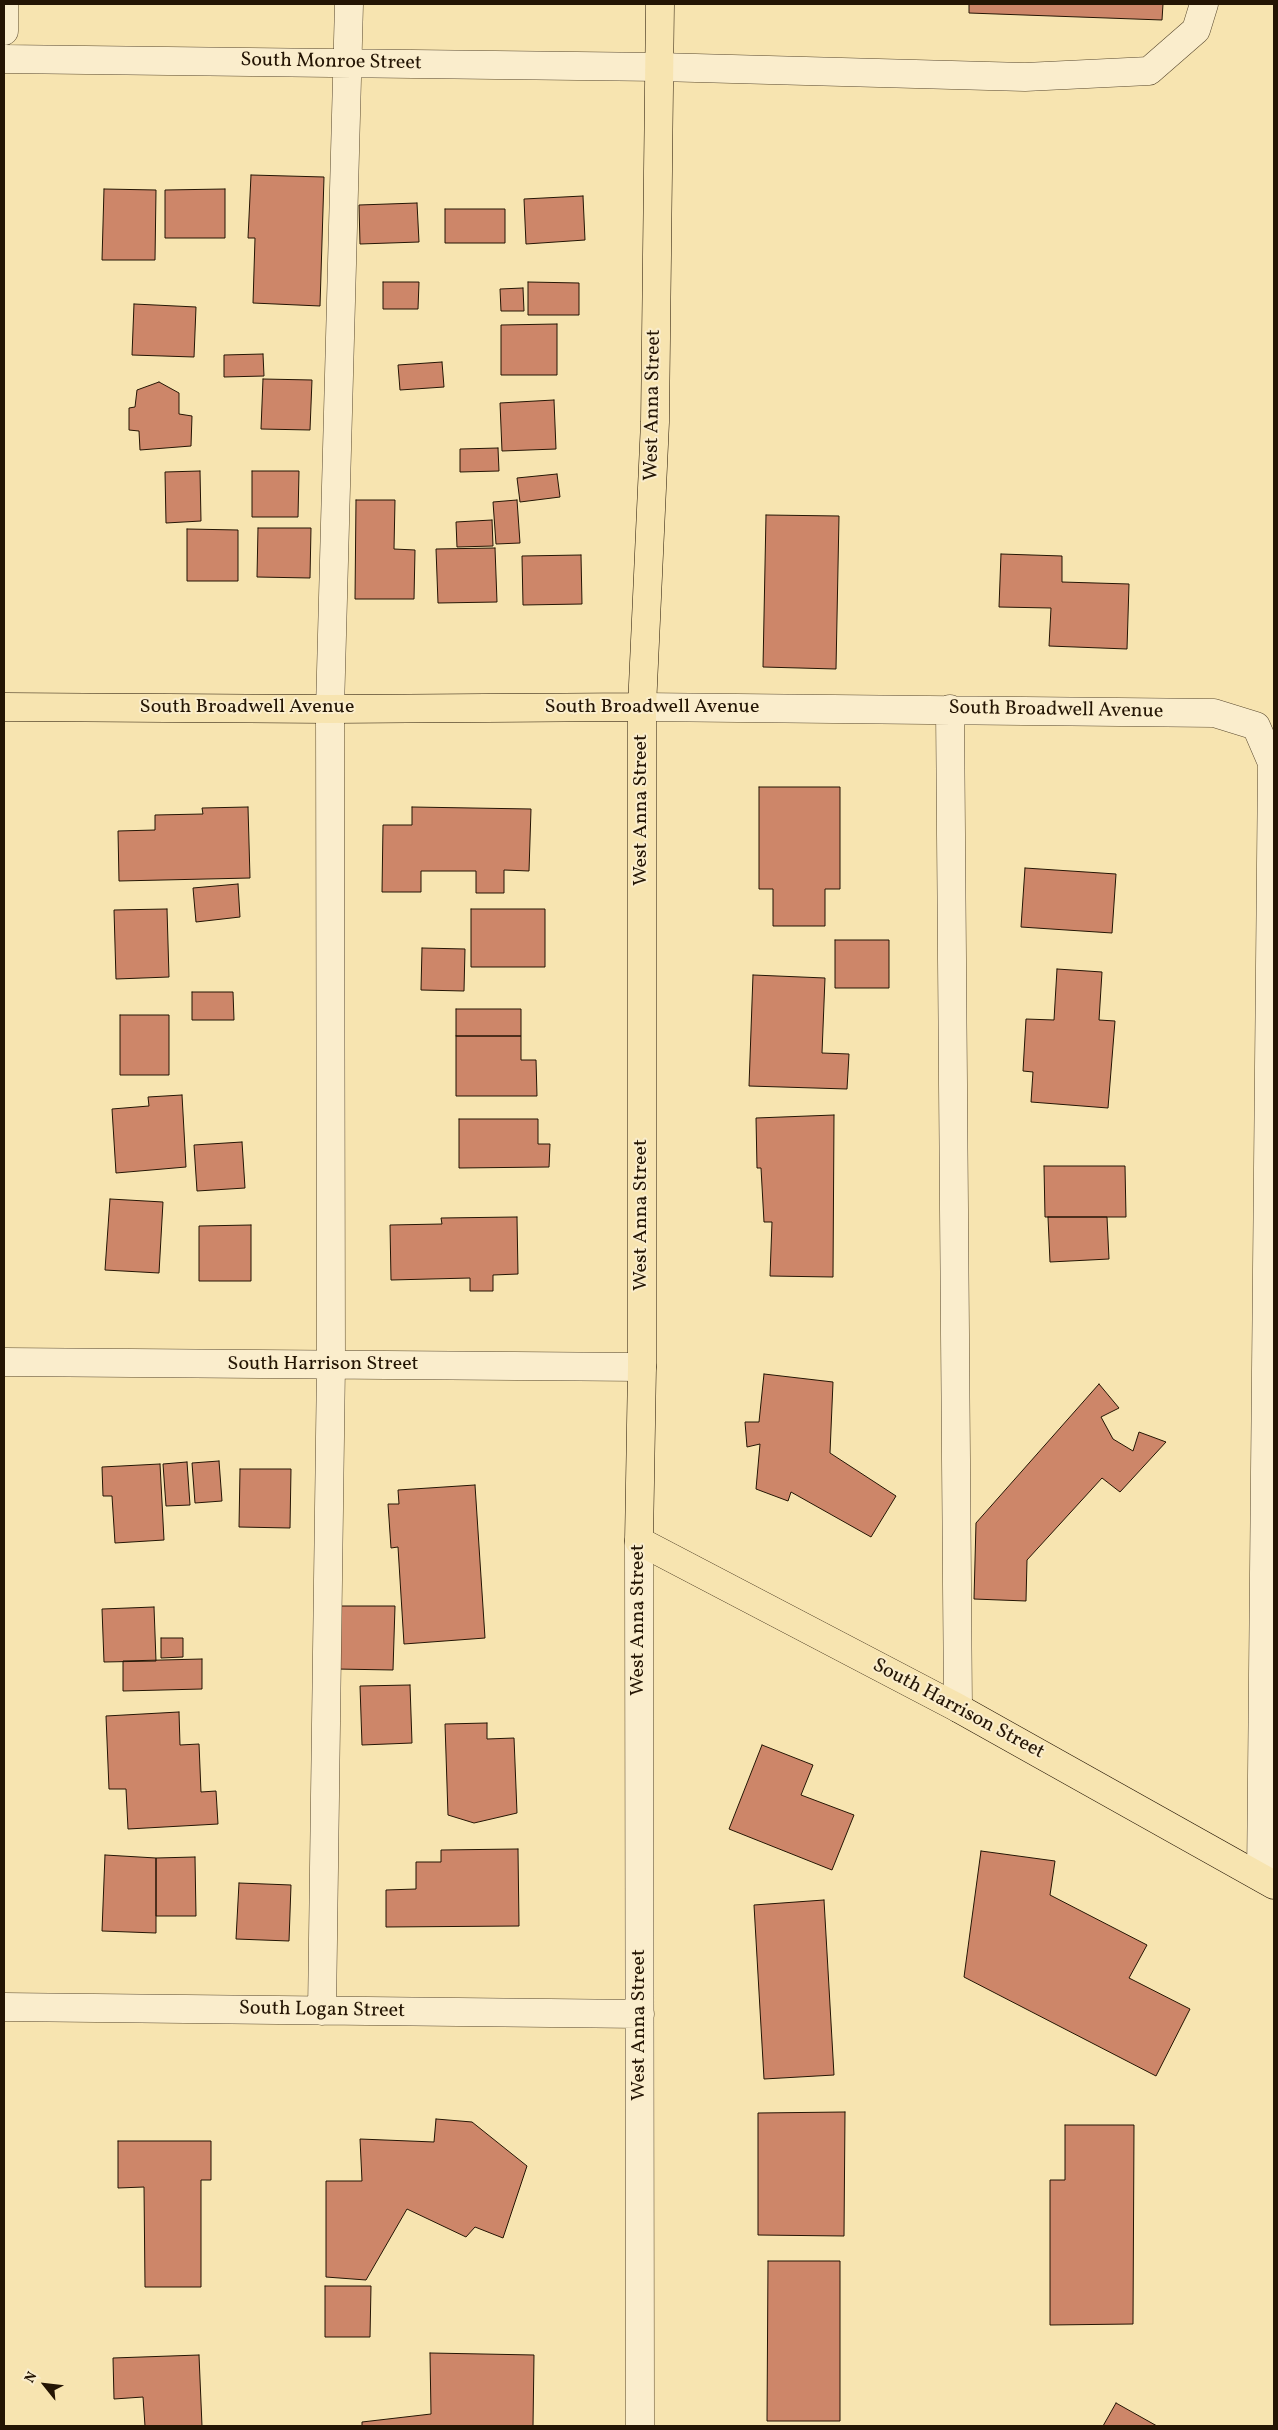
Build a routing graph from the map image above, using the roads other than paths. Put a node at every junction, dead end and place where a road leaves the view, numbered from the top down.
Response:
1 (4, 4) edge
2 (349, 4) edge
3 (660, 4) edge
4 (1204, 4) edge
5 (4, 32) edge
6 (4, 59) edge
7 (348, 63) junction
8 (659, 66) junction
9 (4, 707) edge
10 (642, 707) junction
11 (330, 709) junction
12 (950, 709) junction
13 (1273, 852) edge
14 (4, 1362) edge
15 (331, 1365) junction
16 (642, 1368) junction
17 (639, 1541) junction
18 (958, 1708) junction
19 (1268, 1881) edge
20 (4, 2008) edge
21 (322, 2011) junction
22 (640, 2014) junction
23 (640, 2426) edge

1 - 5 street
2 - 7 street
3 - 8 main road, West Anna Street
4 - 8 street, South Monroe Street
6 - 7 street, South Monroe Street
7 - 8 street, South Monroe Street
7 - 11 street
8 - 10 main road, West Anna Street
9 - 11 main road, South Broadwell Avenue
10 - 11 main road, South Broadwell Avenue
10 - 12 street, South Broadwell Avenue
10 - 16 main road, West Anna Street
11 - 15 street
12 - 13 street, South Broadwell Avenue
12 - 18 street
13 - 19 street
14 - 15 street, South Harrison Street
15 - 16 street, South Harrison Street
15 - 21 street
16 - 17 main road, West Anna Street
17 - 18 main road, South Harrison Street
17 - 22 street, West Anna Street
18 - 19 main road, South Harrison Street
20 - 21 street, South Logan Street
21 - 22 street, South Logan Street
22 - 23 street, West Anna Street

